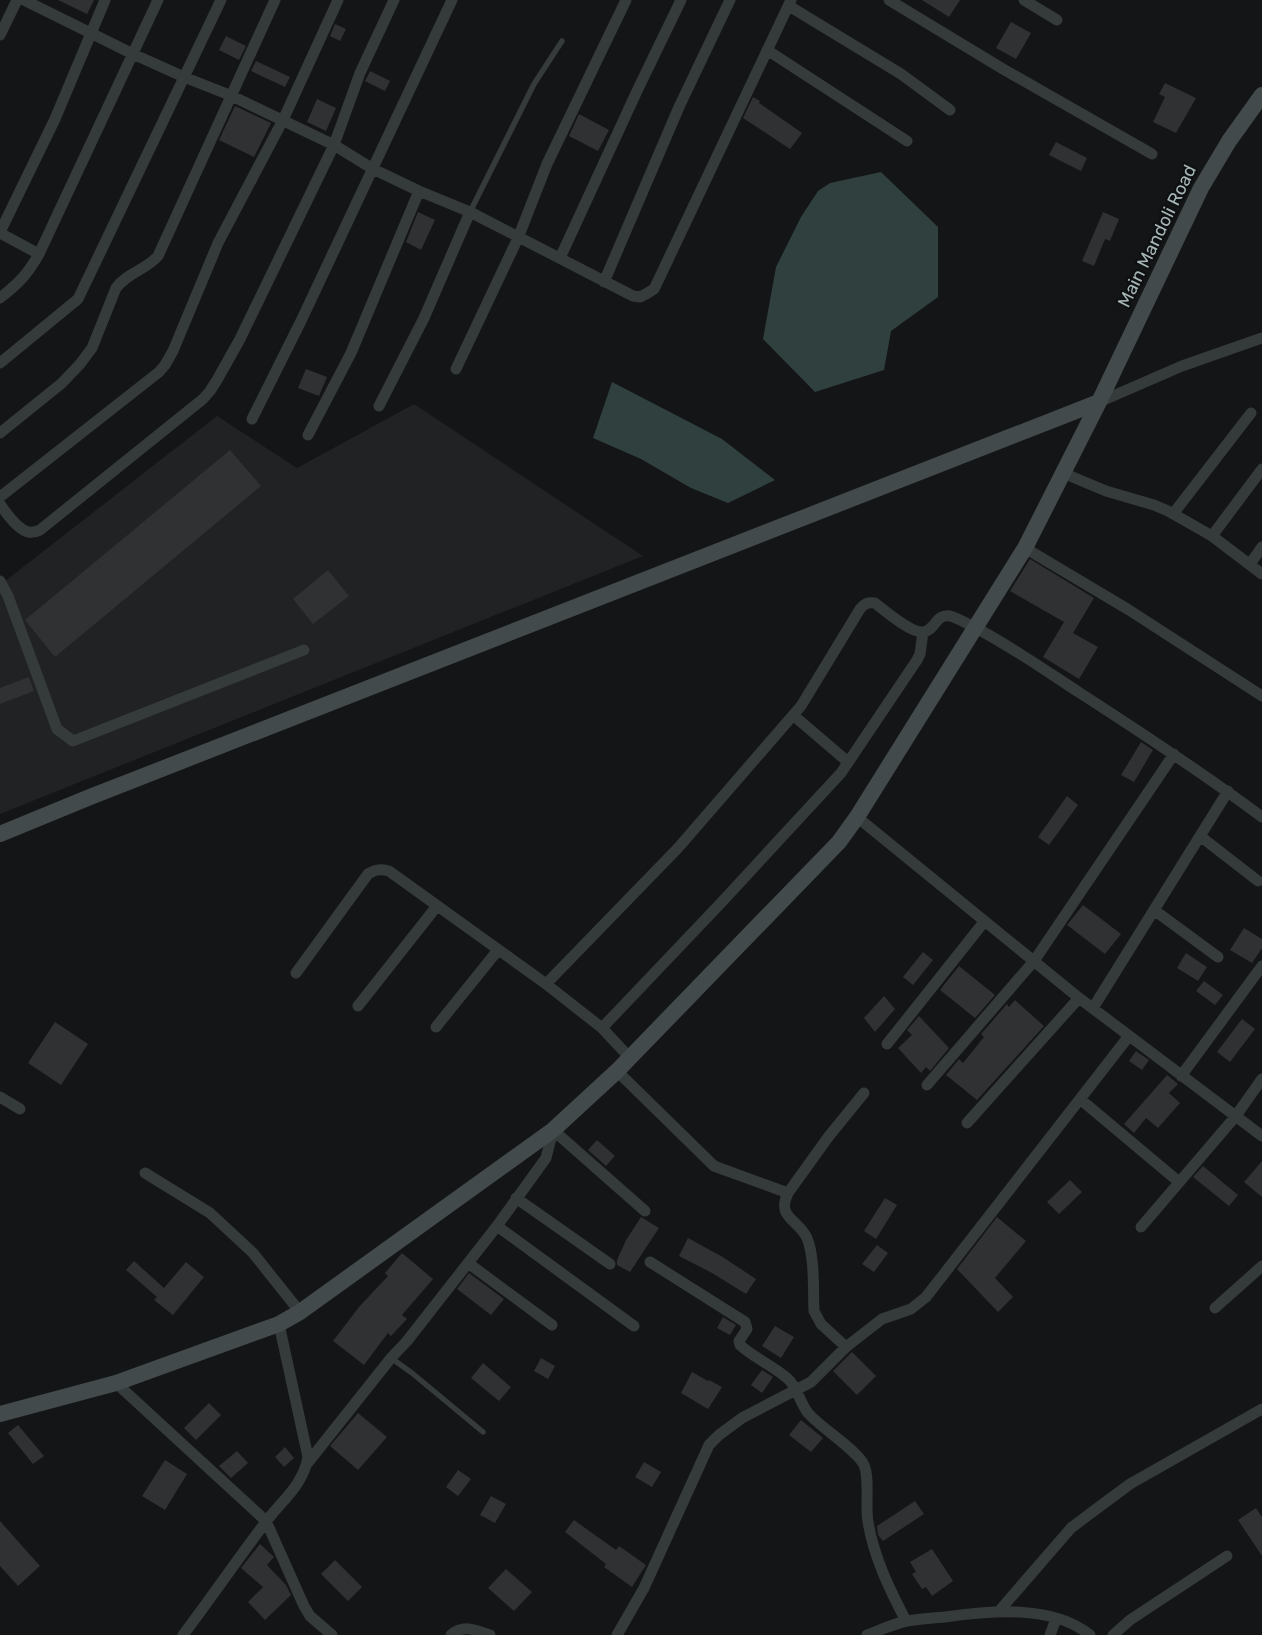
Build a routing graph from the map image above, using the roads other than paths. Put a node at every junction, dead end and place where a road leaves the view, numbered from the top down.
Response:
1 (17, 0) edge
2 (24, 0) edge
3 (105, 0) edge
4 (158, 0) edge
5 (220, 0) edge
6 (275, 0) edge
7 (338, 0) edge
8 (394, 0) edge
9 (452, 0) edge
10 (626, 0) edge
11 (681, 0) edge
12 (730, 0) edge
13 (889, 0) edge
14 (1024, 0) edge
15 (790, 3) edge
16 (1057, 20) dead end
17 (92, 34) junction
18 (0, 35) edge
19 (562, 41) dead end
20 (768, 50) junction
21 (133, 54) junction
22 (184, 77) junction
23 (1262, 95) edge
24 (232, 96) junction
25 (950, 110) dead end
26 (283, 120) junction
27 (907, 142) dead end
28 (334, 145) junction
29 (1152, 154) dead end
30 (373, 169) junction
31 (419, 191) junction
32 (470, 212) junction
33 (0, 233) edge
34 (518, 238) junction
35 (39, 254) junction
36 (560, 258) junction
37 (604, 282) junction
38 (0, 298) edge
39 (1262, 338) edge
40 (0, 363) edge
41 (456, 370) dead end
42 (1099, 402) junction
43 (379, 406) dead end
44 (1251, 413) dead end
45 (252, 419) dead end
46 (0, 432) edge
47 (308, 435) dead end
48 (1262, 469) edge
49 (1063, 473) junction
50 (0, 497) edge
51 (0, 504) edge
52 (1173, 514) junction
53 (1212, 536) junction
54 (1262, 547) edge
55 (1025, 548) junction
56 (1250, 564) junction
57 (1262, 574) edge
58 (0, 580) edge
59 (976, 628) junction
60 (923, 632) junction
61 (304, 650) dead end
62 (1262, 696) edge
63 (793, 715) junction
64 (1174, 754) junction
65 (848, 762) junction
66 (1228, 791) junction
67 (1262, 816) edge
68 (857, 817) junction
69 (0, 834) edge
70 (1200, 836) junction
71 (1258, 881) dead end
72 (438, 906) junction
73 (1154, 910) junction
74 (984, 922) junction
75 (498, 950) junction
76 (1218, 957) dead end
77 (1034, 961) junction
78 (1262, 966) edge
79 (296, 973) dead end
80 (546, 984) junction
81 (1079, 998) junction
82 (358, 1006) dead end
83 (1093, 1008) junction
84 (436, 1027) dead end
85 (602, 1028) junction
86 (1129, 1036) junction
87 (887, 1044) dead end
88 (630, 1058) junction
89 (617, 1071) junction
90 (1181, 1076) junction
91 (1262, 1079) edge
92 (927, 1085) dead end
93 (864, 1093) dead end
94 (0, 1097) edge
95 (1080, 1099) junction
96 (20, 1109) dead end
97 (1235, 1117) junction
98 (967, 1124) dead end
99 (553, 1130) junction
100 (1262, 1136) edge
101 (146, 1173) dead end
102 (1179, 1182) junction
103 (788, 1193) junction
104 (516, 1198) junction
105 (645, 1211) dead end
106 (496, 1226) junction
107 (1141, 1227) dead end
108 (650, 1262) dead end
109 (468, 1263) junction
110 (610, 1264) dead end
111 (1262, 1266) edge
112 (1215, 1308) dead end
113 (300, 1312) junction
114 (279, 1324) junction
115 (552, 1325) dead end
116 (634, 1326) dead end
117 (846, 1347) junction
118 (391, 1358) junction
119 (116, 1383) junction
120 (795, 1390) junction
121 (1262, 1409) edge
122 (0, 1414) edge
123 (483, 1432) dead end
124 (306, 1465) junction
125 (266, 1521) junction
126 (1227, 1556) dead end
127 (1000, 1610) junction
128 (1056, 1619) junction
129 (906, 1622) junction
130 (329, 1634) edge
131 (183, 1635) edge
132 (451, 1635) edge
133 (490, 1635) edge
134 (618, 1635) edge
135 (867, 1635) edge
136 (1050, 1635) edge
137 (1090, 1635) edge
138 (1112, 1635) edge

1 - 18 street
2 - 17 street
3 - 17 street
4 - 21 street
5 - 22 street
6 - 24 street
7 - 26 street
8 - 28 street
9 - 30 street
10 - 34 street
11 - 36 street
12 - 37 street
13 - 29 street
14 - 16 street
15 - 20 street
15 - 25 street
17 - 21 street
17 - 33 street
19 - 32 lane
20 - 27 street
20 - 37 street
21 - 22 street
21 - 35 street
22 - 24 street
22 - 40 street
23 - 42 street, Main Mandoli Road
24 - 26 street
24 - 46 street
26 - 28 street
26 - 50 street
28 - 30 street
28 - 51 street
30 - 31 street
30 - 45 street
31 - 32 street
31 - 47 street
32 - 34 street
32 - 43 street
33 - 35 street
34 - 36 street
34 - 41 street
35 - 38 street
36 - 37 street
39 - 42 street
42 - 49 street, Main Mandoli Road
42 - 69 street
44 - 52 street
48 - 53 street
49 - 52 street
49 - 55 street, Main Mandoli Road
52 - 53 street
53 - 56 street
54 - 56 street
55 - 59 street, Main Mandoli Road
55 - 62 street
56 - 57 street
58 - 61 street
59 - 60 street
59 - 64 street
59 - 68 street, Main Mandoli Road
60 - 63 street
60 - 65 street
63 - 65 street
63 - 80 street
64 - 66 street
64 - 77 street
65 - 85 street
66 - 67 street
66 - 70 street
68 - 74 street
68 - 88 street, Main Mandoli Road
70 - 71 street
70 - 73 street
72 - 75 street
72 - 79 street
72 - 82 street
73 - 76 street
73 - 83 street
74 - 77 street
74 - 87 street
75 - 80 street
75 - 84 street
77 - 81 street
77 - 92 street
78 - 90 street
80 - 85 street
81 - 83 street
81 - 98 street
83 - 86 street
85 - 88 street
86 - 90 street
86 - 95 street
88 - 89 street, Main Mandoli Road
89 - 99 street, Main Mandoli Road
89 - 103 street
90 - 97 street
91 - 97 street
93 - 103 street
94 - 96 street
95 - 102 street
95 - 117 street
97 - 100 street
97 - 102 street
99 - 104 street
99 - 105 street
99 - 113 street, Main Mandoli Road
101 - 113 street
102 - 107 street
103 - 117 street
104 - 106 street
104 - 110 street
106 - 109 street
106 - 116 street
108 - 120 street
109 - 115 street
109 - 118 street
111 - 112 street
113 - 114 street, Main Mandoli Road
114 - 119 street, Main Mandoli Road
114 - 124 street
117 - 120 street
118 - 123 lane
118 - 124 street
119 - 122 street, Main Mandoli Road
119 - 125 street
120 - 129 street
120 - 134 street
121 - 127 street
124 - 125 street
125 - 130 street
125 - 131 street
126 - 138 street
127 - 128 street
127 - 129 street
128 - 136 street
128 - 137 street
129 - 135 street
132 - 133 street

